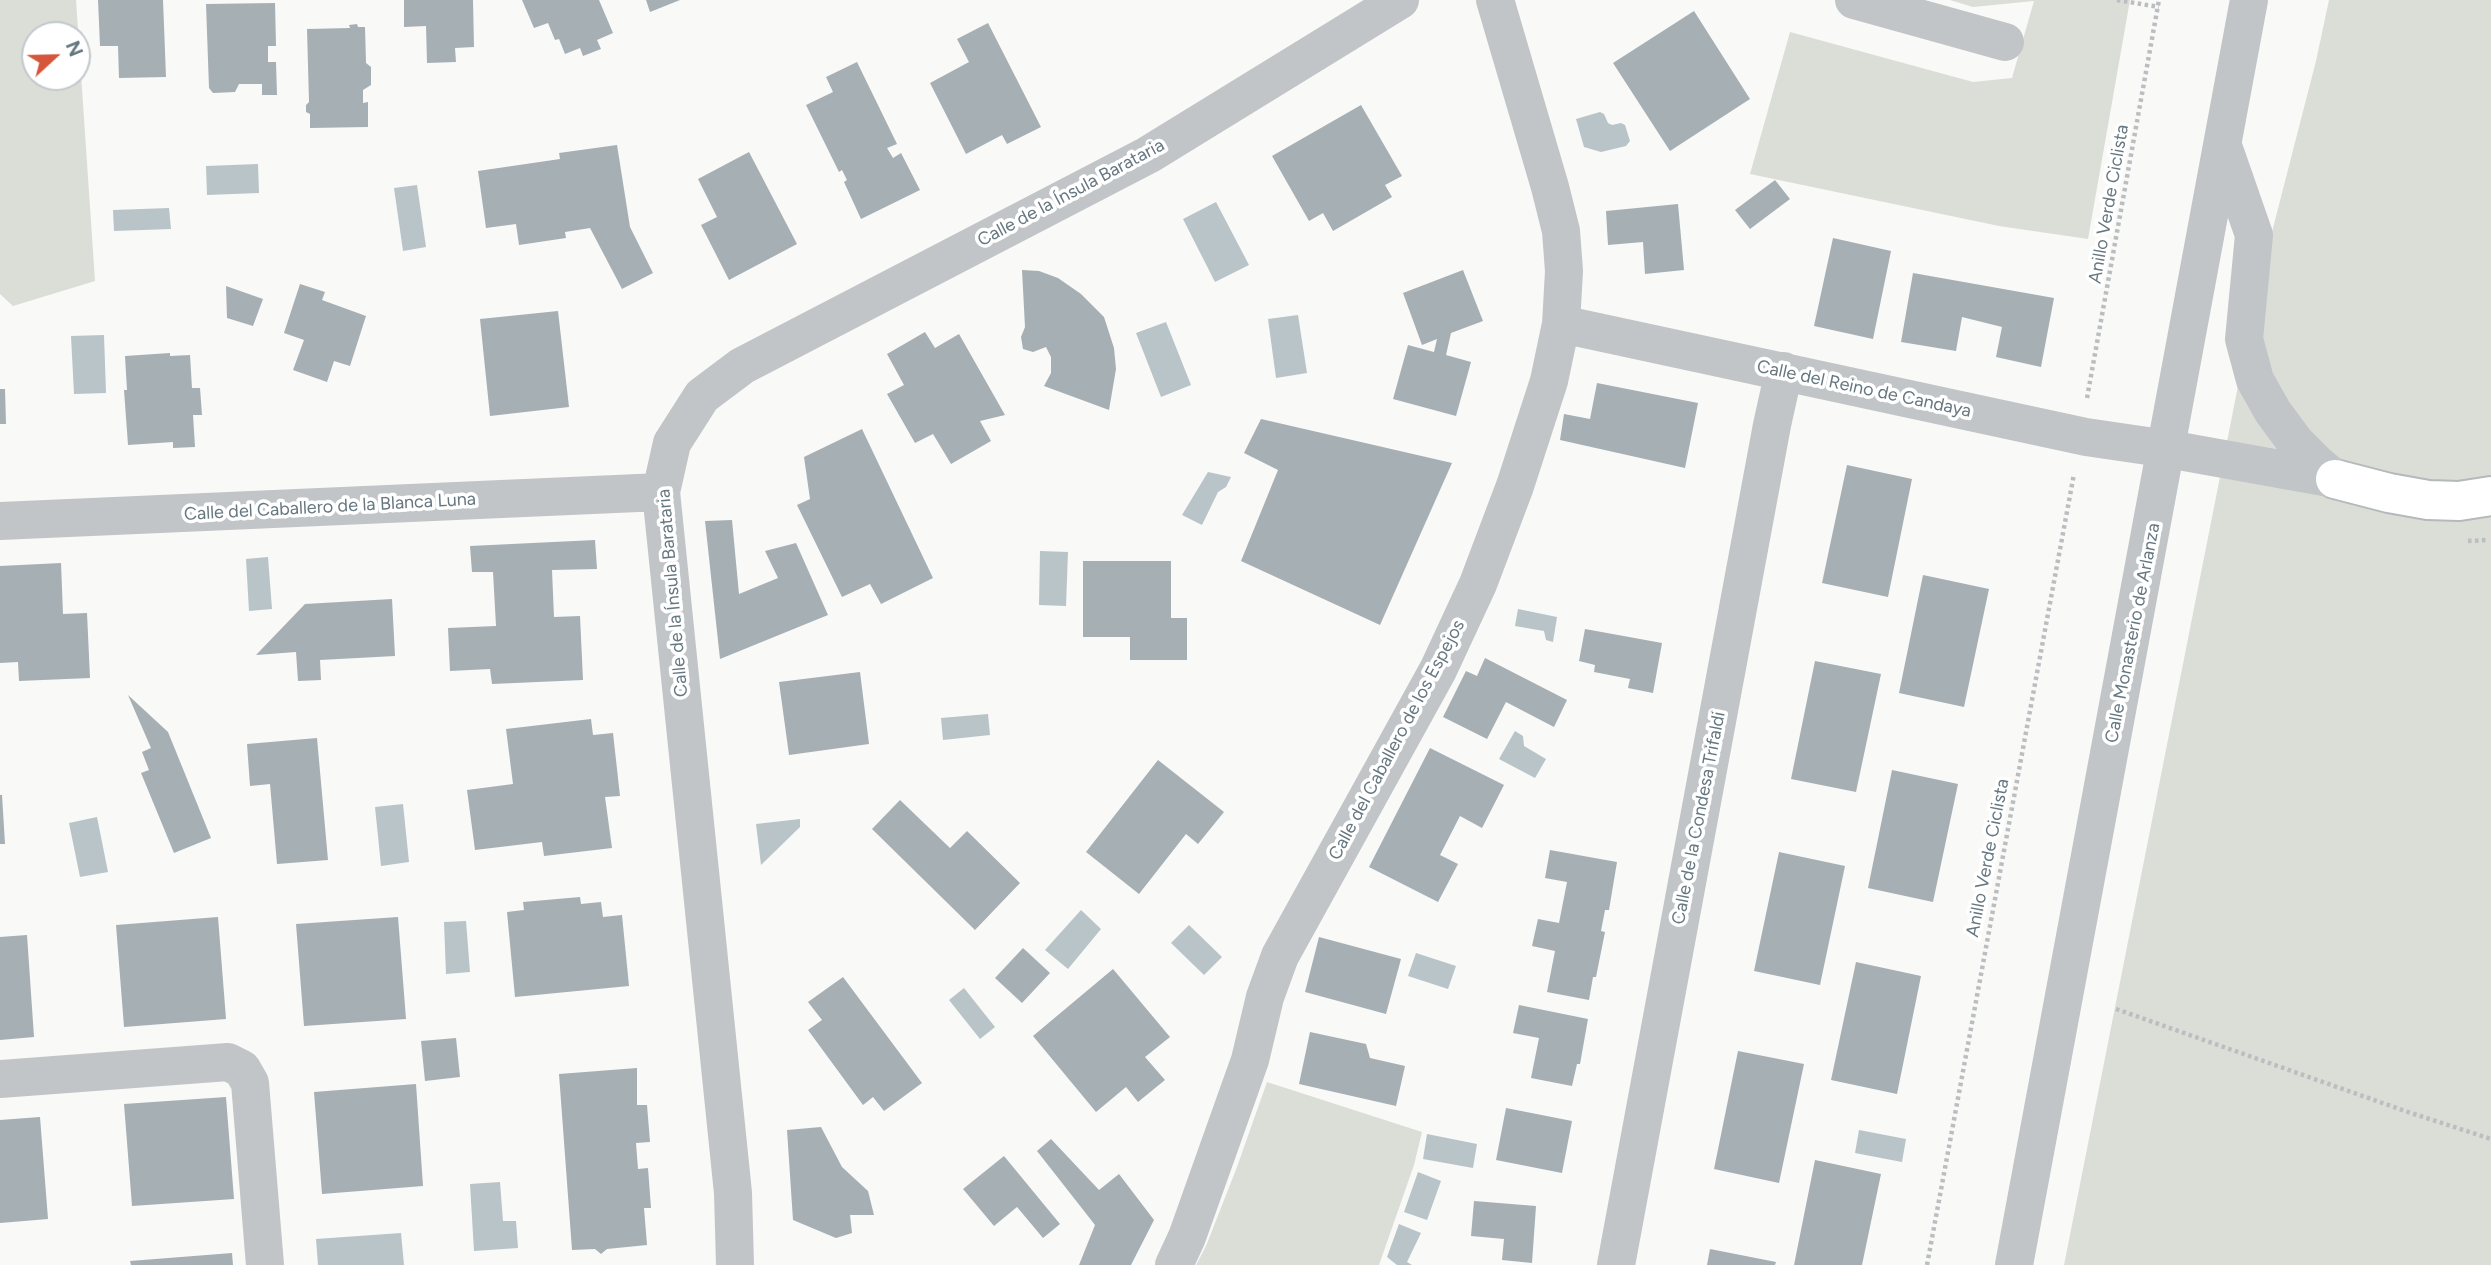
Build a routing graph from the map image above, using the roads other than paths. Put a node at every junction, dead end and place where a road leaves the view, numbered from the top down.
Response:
1 (1400, 0) edge
2 (1495, 0) edge
3 (1854, 0) edge
4 (2249, 0) edge
5 (2005, 42) dead end
6 (2222, 144) junction
7 (1561, 324) junction
8 (1784, 371) junction
9 (2168, 449) junction
10 (2335, 479) junction
11 (661, 492) junction
12 (2491, 496) edge
13 (0, 521) edge
14 (0, 1079) edge
15 (265, 1265) edge
16 (735, 1265) edge
17 (1174, 1265) edge
18 (1616, 1265) edge
19 (2014, 1265) edge

1 - 11 street, Calle de la Ínsula Barataria
2 - 7 street, Calle del Caballero de los Espejos
3 - 5 street
4 - 6 street, Calle Monasterio de Arlanza
6 - 9 street, Calle Monasterio de Arlanza
6 - 10 street
7 - 8 street, Calle del Reino de Candaya
7 - 17 street, Calle del Caballero de los Espejos
8 - 9 street, Calle del Reino de Candaya
8 - 18 street, Calle de la Condesa Trifaldi
9 - 10 street, Calle del Reino de Candaya
9 - 19 street, Calle Monasterio de Arlanza
10 - 12 highway
11 - 13 street, Calle del Caballero de la Blanca Luna
11 - 16 street, Calle de la Ínsula Barataria
14 - 15 street

